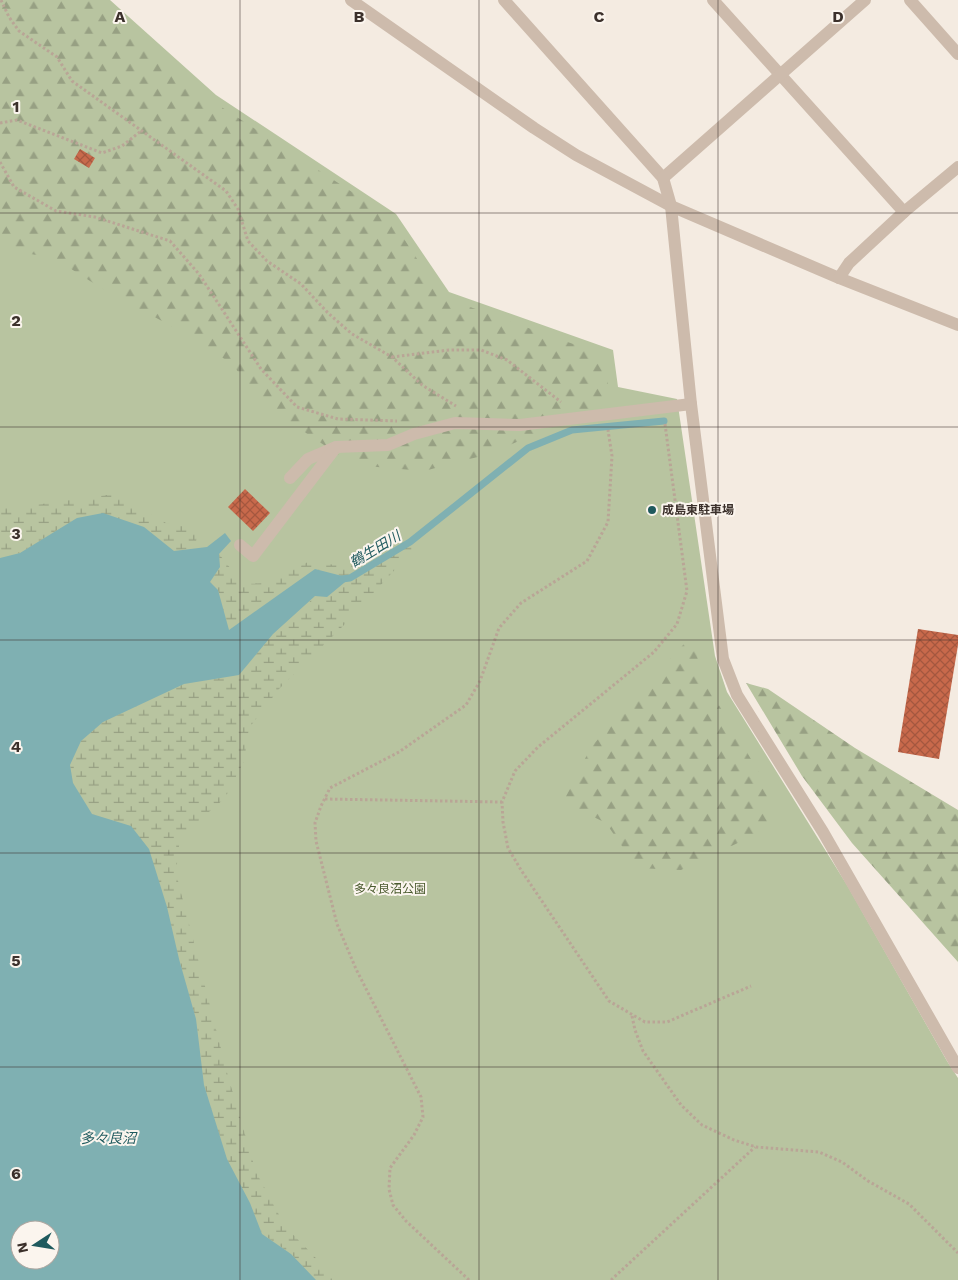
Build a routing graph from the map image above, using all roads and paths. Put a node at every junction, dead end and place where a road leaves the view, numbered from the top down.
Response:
1 (2, 0) edge
2 (351, 0) edge
3 (504, 0) edge
4 (714, 0) edge
5 (865, 0) edge
6 (910, 0) edge
7 (958, 54) edge
8 (780, 74) junction
9 (0, 123) edge
10 (141, 130) junction
11 (0, 162) edge
12 (958, 167) edge
13 (663, 178) junction
14 (670, 206) junction
15 (904, 212) junction
16 (839, 278) junction
17 (958, 325) edge
18 (392, 357) junction
19 (691, 404) junction
20 (605, 415) junction
21 (581, 418) junction
22 (407, 421) dead end
23 (664, 421) dead end
24 (474, 424) junction
25 (336, 447) junction
26 (290, 478) dead end
27 (240, 545) dead end
28 (325, 799) junction
29 (502, 802) junction
30 (751, 986) dead end
31 (632, 1015) junction
32 (958, 1068) edge
33 (756, 1147) junction
34 (958, 1253) edge
35 (469, 1280) edge
36 (611, 1280) edge

1 - 10 path
2 - 14 street
3 - 13 street
4 - 8 street
5 - 8 street
6 - 7 street
8 - 13 street
8 - 15 street
9 - 10 path
10 - 18 path
11 - 22 path
12 - 15 street
13 - 14 street
14 - 16 street
14 - 19 street
15 - 16 street
16 - 17 street
18 - 21 path
18 - 24 path
19 - 20 street
19 - 32 street
20 - 21 street
20 - 28 path
21 - 24 street
23 - 29 path
24 - 25 street
25 - 26 street
25 - 27 street
28 - 29 path
28 - 35 path
29 - 31 path
30 - 31 path
31 - 33 path
33 - 34 path
33 - 36 path

